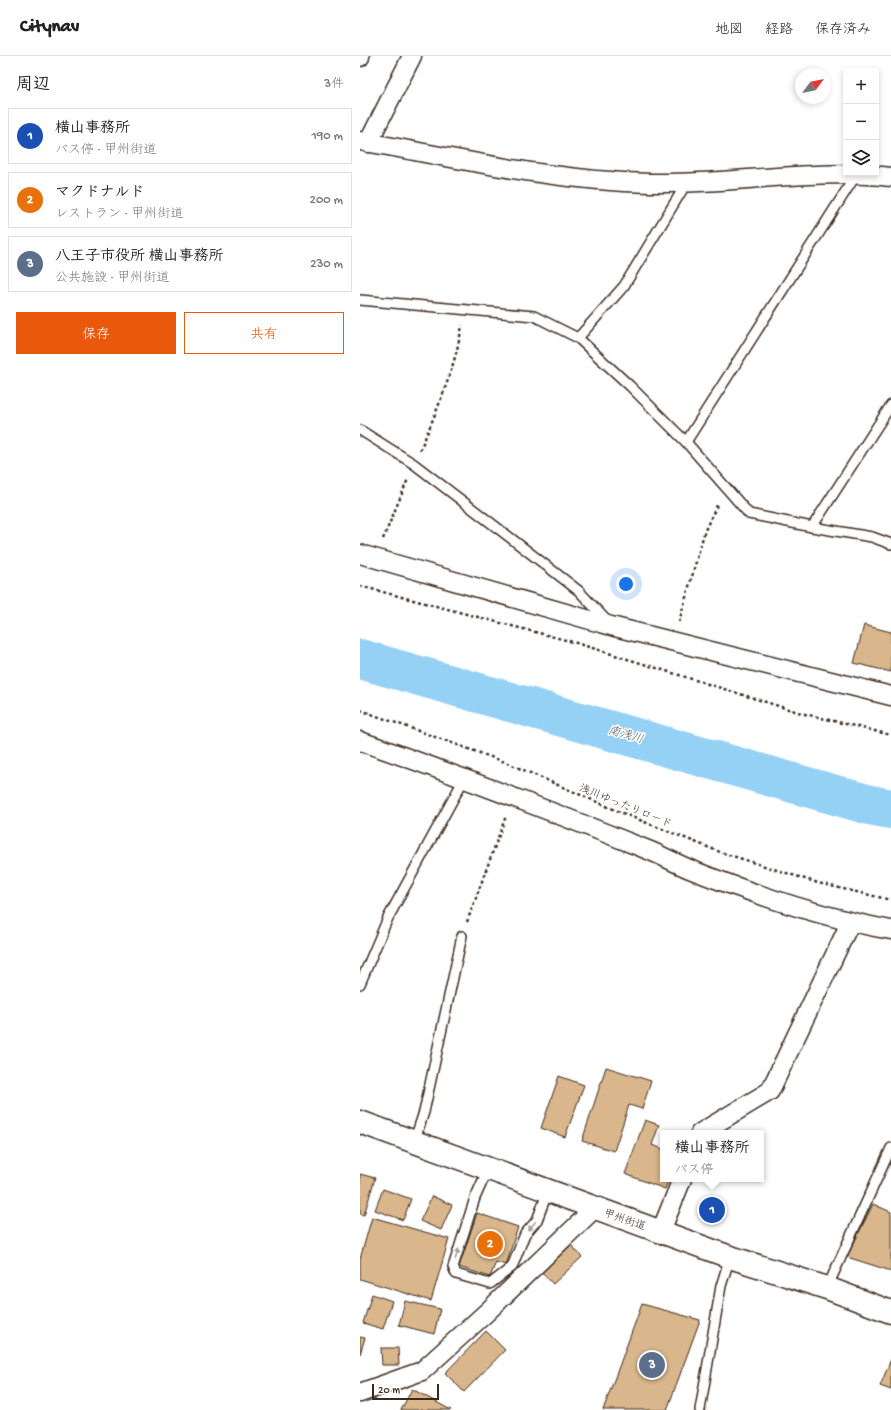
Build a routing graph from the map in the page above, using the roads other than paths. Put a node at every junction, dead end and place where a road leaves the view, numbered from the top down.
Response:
1 (412, 56) edge
2 (364, 142) edge
3 (843, 174) edge
4 (855, 176) edge
5 (874, 176) edge
6 (891, 177) edge
7 (686, 184) junction
8 (360, 300) edge
9 (578, 338) junction
10 (891, 405) edge
11 (360, 430) edge
12 (686, 442) junction
13 (812, 527) junction
14 (891, 544) edge
15 (368, 556) edge
16 (611, 626) junction
17 (891, 696) edge
18 (360, 741) edge
19 (464, 779) junction
20 (850, 923) junction
21 (891, 930) edge
22 (462, 936) road end
23 (360, 984) edge
24 (360, 1122) edge
25 (705, 1130) edge
26 (414, 1142) junction
27 (891, 1148) edge
28 (488, 1169) junction
29 (681, 1182) edge
30 (548, 1191) junction
31 (595, 1208) junction
32 (661, 1231) junction
33 (730, 1257) junction
34 (827, 1288) junction
35 (891, 1312) edge
36 (360, 1393) edge
37 (700, 1410) edge

1 - 2 street
2 - 7 street
3 - 7 street
4 - 12 lane
5 - 6 street
7 - 9 lane
8 - 9 lane
9 - 12 lane
10 - 13 lane
11 - 16 lane
12 - 13 lane
13 - 14 lane
15 - 16 street
16 - 17 street
18 - 19 street
19 - 20 street
19 - 23 lane
20 - 21 street
20 - 25 street
22 - 26 lane
24 - 26 highway, 甲州街道
26 - 28 highway, 甲州街道
27 - 34 lane
28 - 30 highway, 甲州街道
30 -> 28 lane
29 - 32 street
30 - 31 highway, 甲州街道
31 - 32 highway, 甲州街道
31 - 36 street
32 - 33 highway, 甲州街道
33 - 34 highway, 甲州街道
33 - 37 lane
34 - 35 highway, 甲州街道

